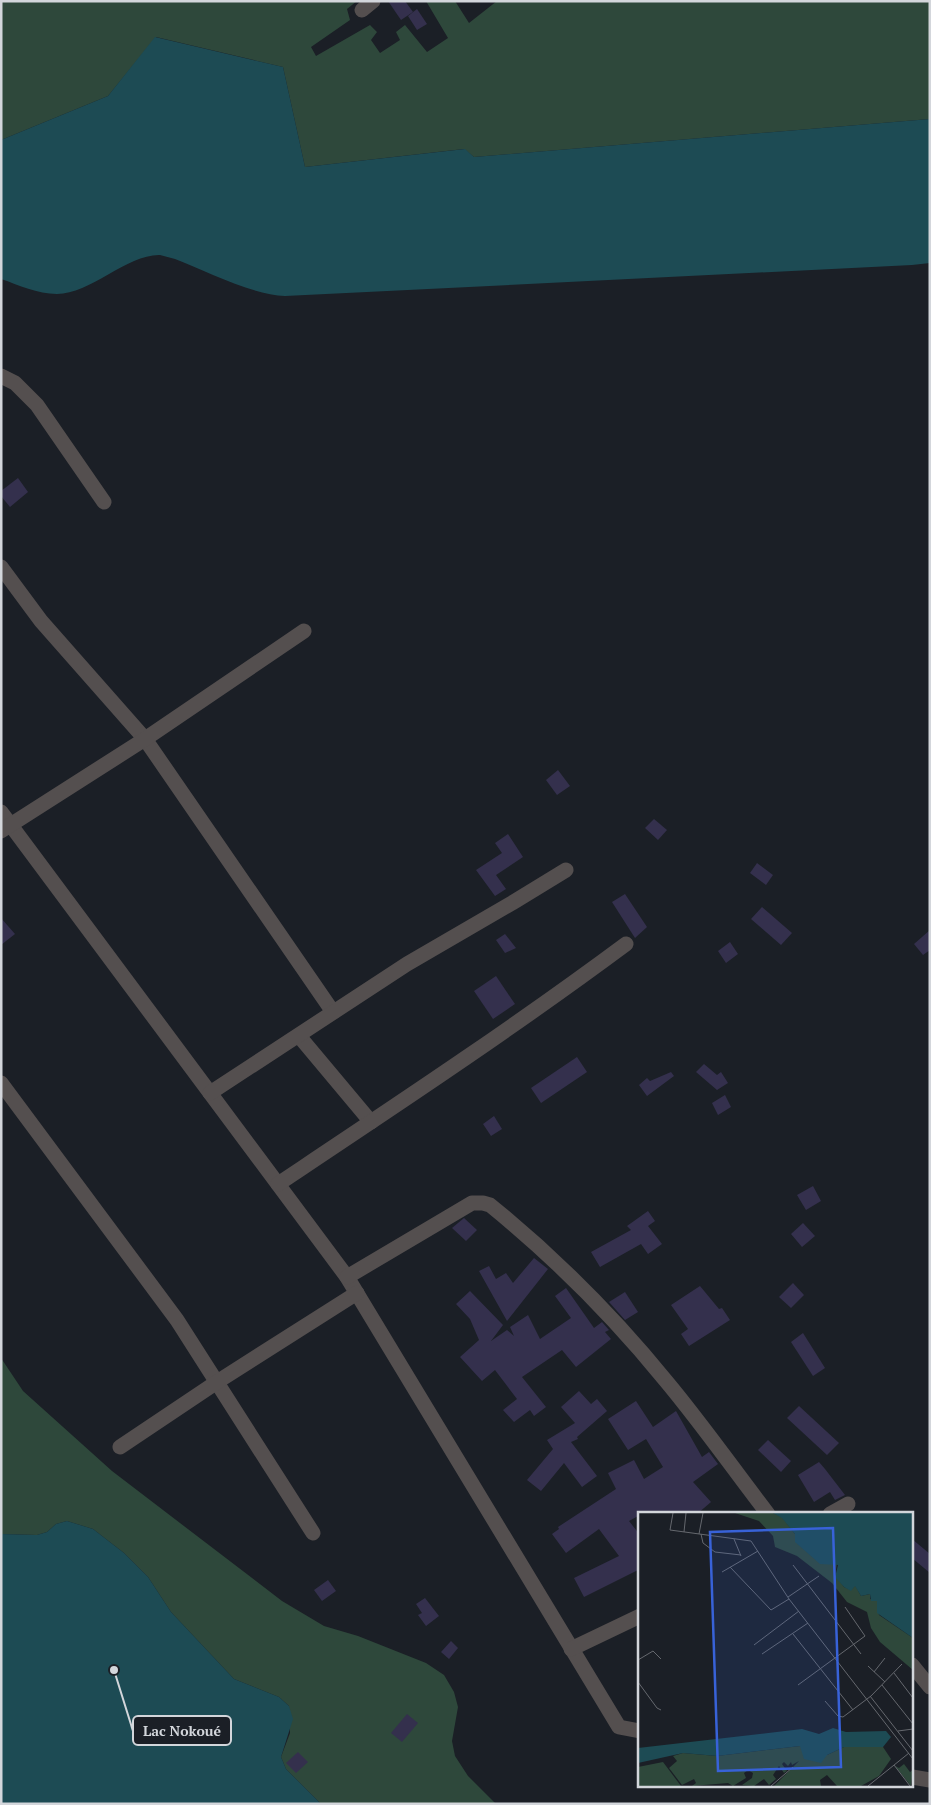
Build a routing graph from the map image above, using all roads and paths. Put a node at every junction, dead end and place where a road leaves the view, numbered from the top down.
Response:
1 (1, 376) edge
2 (104, 502) dead end
3 (1, 567) edge
4 (304, 631) dead end
5 (145, 739) junction
6 (1, 812) edge
7 (6, 828) edge
8 (566, 870) dead end
9 (626, 944) dead end
10 (333, 1012) junction
11 (299, 1036) junction
12 (1, 1083) edge
13 (210, 1093) junction
14 (371, 1122) junction
15 (278, 1184) junction
16 (347, 1277) junction
17 (357, 1293) junction
18 (217, 1382) junction
19 (120, 1447) dead end
20 (848, 1504) dead end
21 (766, 1512) edge
22 (834, 1512) edge
23 (313, 1533) dead end
24 (638, 1617) edge
25 (571, 1648) junction
26 (914, 1667) edge
27 (930, 1687) edge
28 (638, 1731) edge
29 (914, 1777) edge
30 (930, 1780) edge

1 - 2 street
3 - 5 street
4 - 5 street
5 - 7 street
5 - 10 street
6 - 7 street
7 - 13 street
8 - 10 street
9 - 14 street
10 - 11 street
11 - 13 street
11 - 14 street
12 - 18 street
13 - 15 street
14 - 15 street
15 - 16 street
16 - 17 street
16 - 21 street
17 - 18 street
17 - 25 street
18 - 19 street
18 - 23 street
20 - 22 street
24 - 25 street
25 - 28 street
26 - 27 street
29 - 30 street

